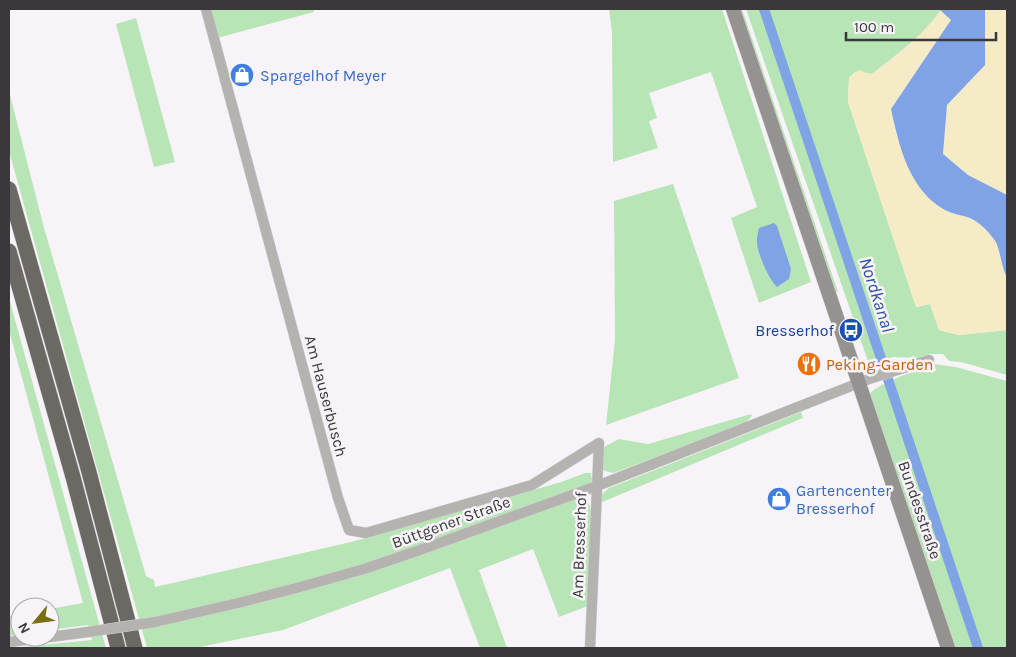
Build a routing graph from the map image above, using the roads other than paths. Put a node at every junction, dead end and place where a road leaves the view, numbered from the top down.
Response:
1 (206, 9) edge
2 (733, 9) edge
3 (9, 190) edge
4 (9, 251) edge
5 (929, 360) dead end
6 (853, 385) junction
7 (599, 443) joint
8 (597, 486) junction
9 (60, 636) edge
10 (118, 648) edge
11 (135, 648) edge
12 (590, 648) edge
13 (948, 648) edge

1 - 7 street, Am Hauserbusch
2 - 6 main road, Bundesstraße
3 - 11 highway
4 - 10 highway
5 - 6 street, Büttgener Straße
6 - 8 street, Büttgener Straße
6 - 13 main road, Bundesstraße
7 - 8 street, Am Bresserhof
8 - 9 street, Büttgener Straße, bridge
8 - 12 street, Am Bresserhof

